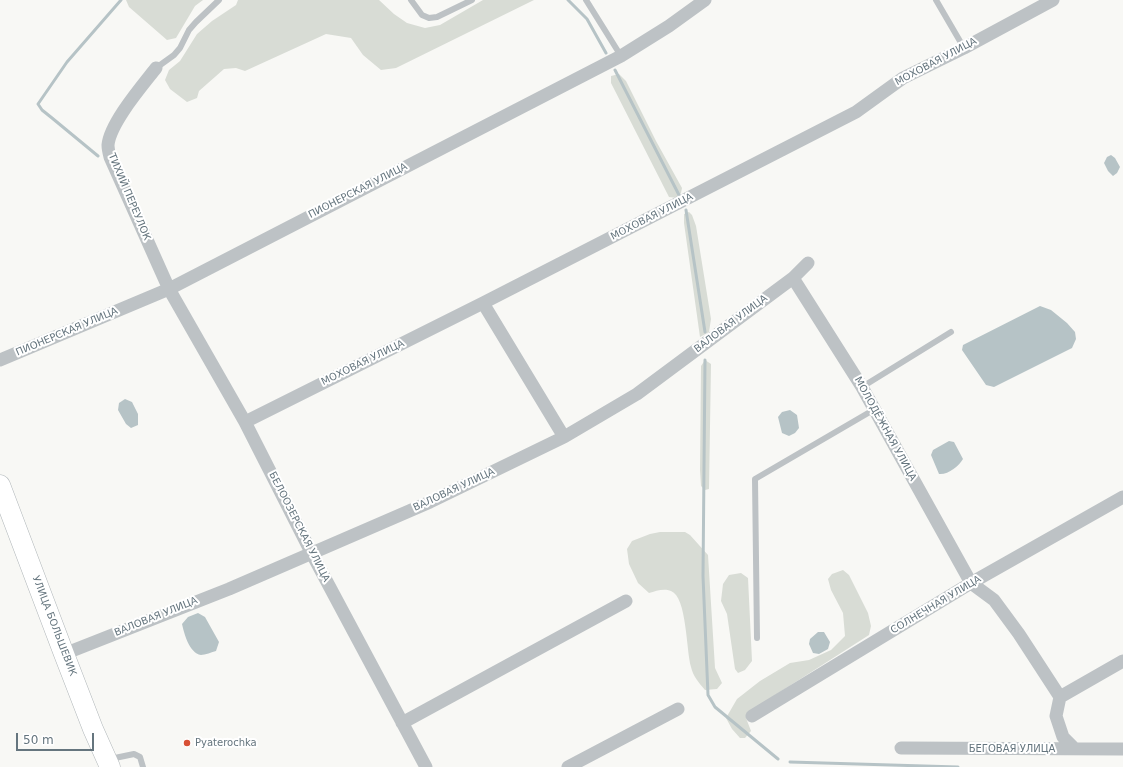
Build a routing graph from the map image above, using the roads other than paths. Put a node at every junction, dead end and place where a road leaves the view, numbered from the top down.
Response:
1 (218, 0) edge
2 (411, 0) edge
3 (472, 0) edge
4 (586, 0) edge
5 (705, 0) edge
6 (936, 0) edge
7 (1053, 0) edge
8 (964, 48) junction
9 (621, 56) junction
10 (156, 68) joint
11 (808, 263) dead end
12 (793, 278) junction
13 (169, 289) junction
14 (483, 303) junction
15 (951, 332) dead end
16 (0, 360) edge
17 (862, 386) junction
18 (875, 409) junction
19 (245, 422) junction
20 (564, 437) junction
21 (0, 485) edge
22 (1123, 497) edge
23 (312, 552) junction
24 (971, 584) junction
25 (626, 602) dead end
26 (757, 638) dead end
27 (64, 654) junction
28 (1123, 661) edge
29 (1060, 697) junction
30 (678, 709) dead end
31 (752, 716) dead end
32 (402, 723) junction
33 (901, 748) dead end
34 (1075, 749) junction
35 (1123, 749) edge
36 (108, 764) edge
37 (143, 767) edge
38 (426, 767) edge
39 (568, 767) edge

1 - 10 lane
2 - 3 lane
4 - 9 lane
5 - 9 street, ПИОНЕРСКАЯ УЛИЦА
6 - 8 lane
7 - 8 street, МОХОВАЯ УЛИЦА
8 - 14 street, МОХОВАЯ УЛИЦА
9 - 13 street, ПИОНЕРСКАЯ УЛИЦА
10 - 13 street, ТИХИЙ ПЕРЕУЛОК
11 - 12 street, ВАЛОВАЯ УЛИЦА
12 - 17 street, МОЛОДЁЖНАЯ УЛИЦА
12 - 20 street, ВАЛОВАЯ УЛИЦА
13 - 16 street, ПИОНЕРСКАЯ УЛИЦА
13 - 19 street, БЕЛООЗЕРСКАЯ УЛИЦА
14 - 19 street, МОХОВАЯ УЛИЦА
14 - 20 street
15 - 17 lane
17 - 18 street, МОЛОДЁЖНАЯ УЛИЦА
18 - 24 street, МОЛОДЁЖНАЯ УЛИЦА
18 - 26 lane
19 - 23 street, БЕЛООЗЕРСКАЯ УЛИЦА
20 - 23 street, ВАЛОВАЯ УЛИЦА
21 - 27 main road, УЛИЦА БОЛЬШЕВИК
22 - 24 street, СОЛНЕЧНАЯ УЛИЦА
23 - 27 street, ВАЛОВАЯ УЛИЦА
23 - 32 street, БЕЛООЗЕРСКАЯ УЛИЦА
24 - 29 street
24 - 31 street, СОЛНЕЧНАЯ УЛИЦА
25 - 32 street
27 - 36 main road, УЛИЦА БОЛЬШЕВИК
28 - 29 street
29 - 34 street
30 - 39 street
32 - 38 street, БЕЛООЗЕРСКАЯ УЛИЦА
33 - 34 street, БЕГОВАЯ УЛИЦА
34 - 35 street, БЕГОВАЯ УЛИЦА
36 - 37 lane

